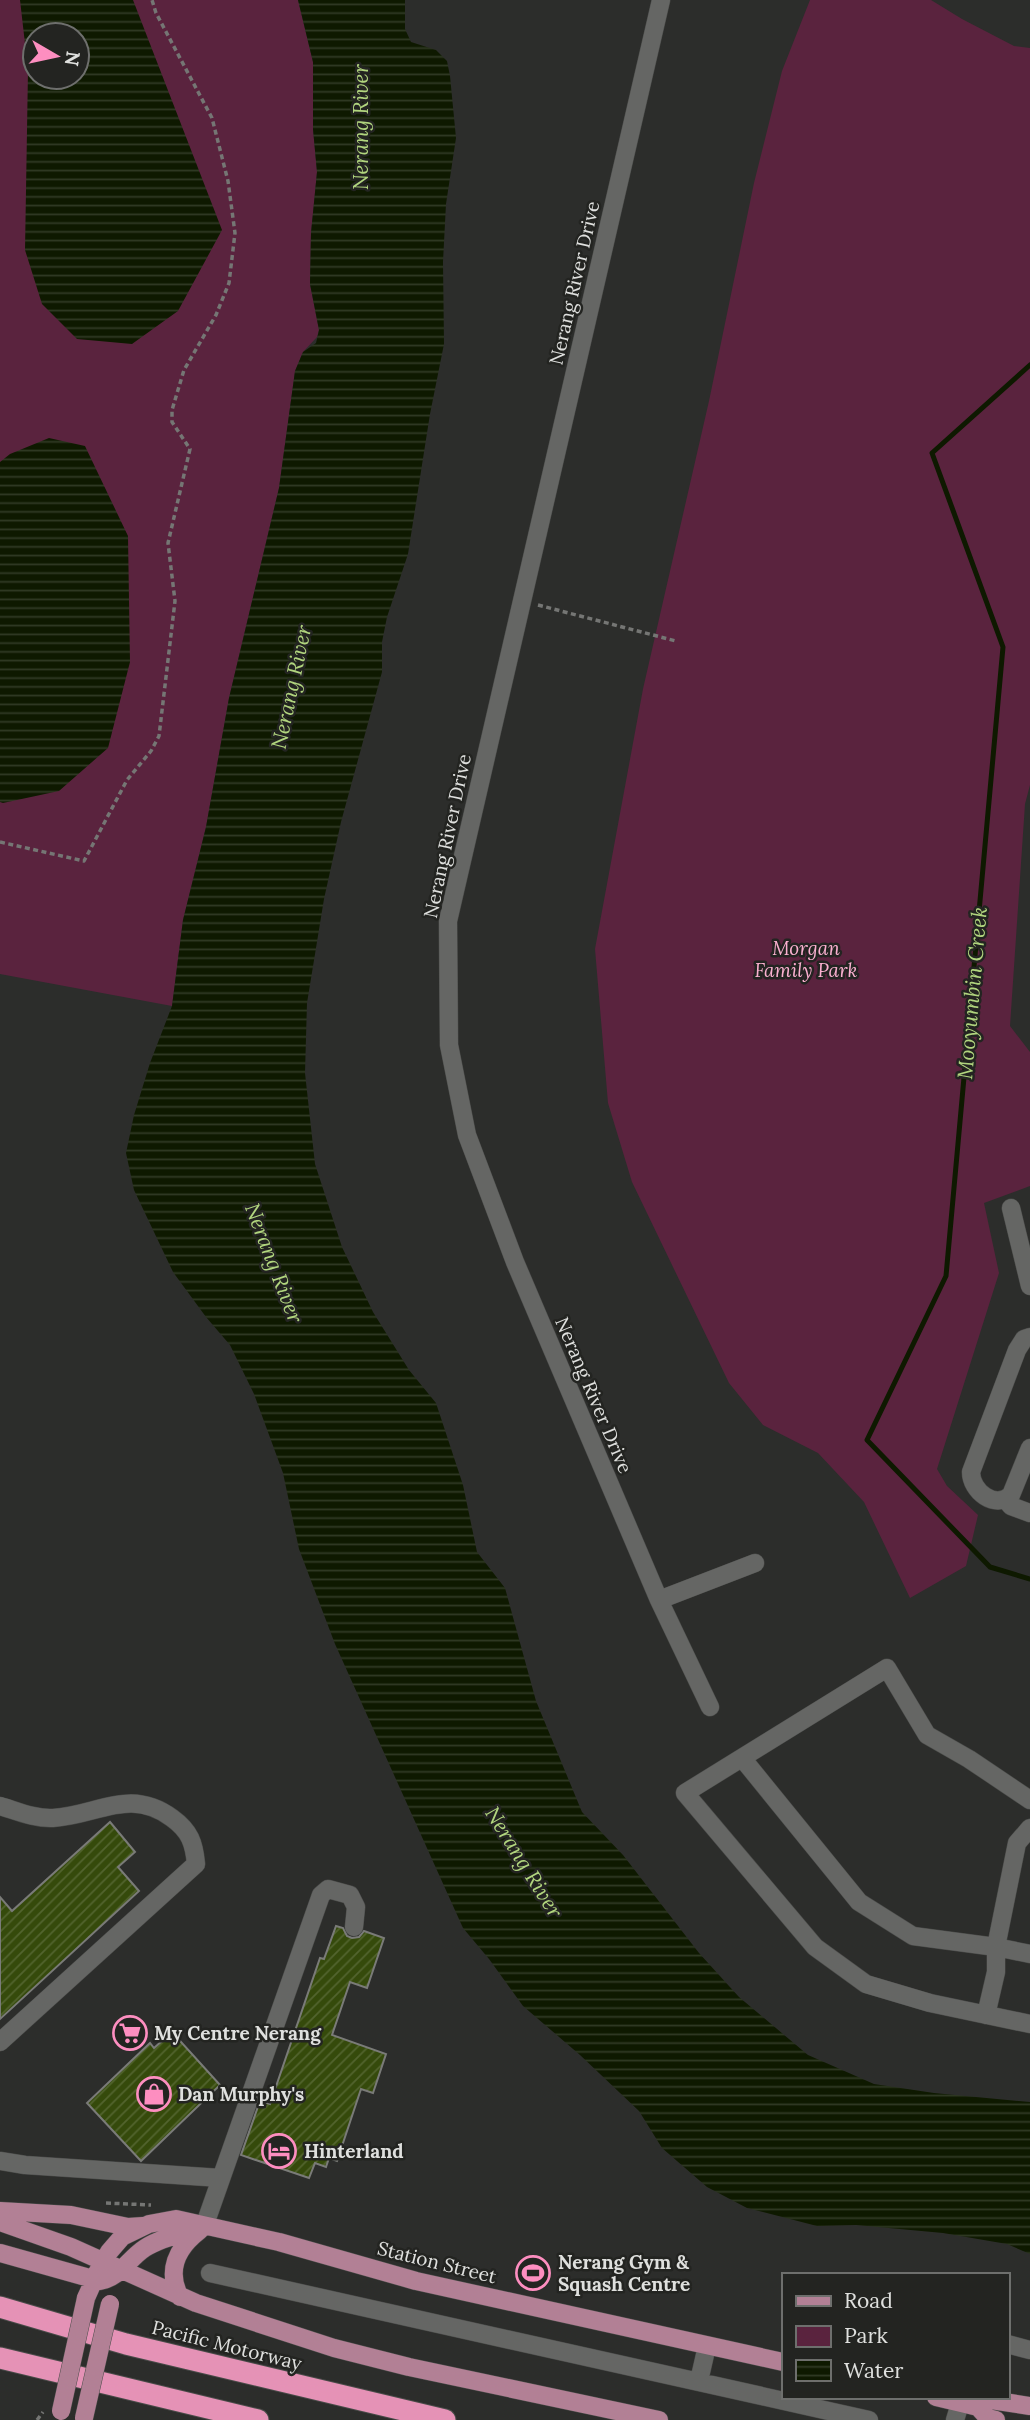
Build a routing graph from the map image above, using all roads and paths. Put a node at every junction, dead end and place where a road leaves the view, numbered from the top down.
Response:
1 (152, 0) edge
2 (661, 0) edge
3 (522, 601) junction
4 (676, 641) dead end
5 (0, 842) edge
6 (1011, 1208) dead end
7 (1030, 1286) edge
8 (1030, 1337) edge
9 (1030, 1448) edge
10 (1006, 1500) junction
11 (1030, 1513) edge
12 (755, 1563) dead end
13 (659, 1600) junction
14 (710, 1707) dead end
15 (742, 1758) junction
16 (1030, 1800) edge
17 (0, 1806) edge
18 (1030, 1828) edge
19 (354, 1927) dead end
20 (996, 1947) junction
21 (1030, 1954) edge
22 (986, 2015) junction
23 (1030, 2024) edge
24 (0, 2042) edge
25 (0, 2161) edge
26 (221, 2178) junction
27 (0, 2211) edge
28 (0, 2222) edge
29 (143, 2226) junction
30 (204, 2227) junction
31 (0, 2253) edge
32 (106, 2257) junction
33 (122, 2271) junction
34 (210, 2273) dead end
35 (93, 2280) junction
36 (180, 2297) junction
37 (0, 2307) edge
38 (1009, 2345) edge
39 (707, 2346) junction
40 (1030, 2350) edge
41 (0, 2358) edge
42 (782, 2362) edge
43 (699, 2381) junction
44 (166, 2398) junction
45 (941, 2399) edge
46 (1030, 2406) edge
47 (966, 2410) edge
48 (60, 2416) edge
49 (83, 2419) edge
50 (175, 2420) edge
51 (258, 2420) edge
52 (445, 2420) edge
53 (659, 2420) edge
54 (869, 2420) edge
55 (996, 2420) edge

1 - 5 path
2 - 3 street, Nerang River Drive
3 - 4 path
3 - 13 street, Nerang River Drive
6 - 7 street
8 - 10 street
9 - 10 street
10 - 11 street
12 - 13 street
13 - 14 street, Nerang River Drive
15 - 16 street
15 - 20 street
15 - 22 street
17 - 24 street
18 - 20 street
19 - 26 street
20 - 21 street
20 - 22 street
22 - 23 street
25 - 26 street
26 - 30 street
27 - 29 main road
28 - 32 main road
29 - 30 main road, Station Street
29 - 32 main road, Station Street
30 - 33 main road
30 - 36 main road
30 - 39 main road, Station Street
31 - 35 main road
32 - 33 main road
32 - 35 main road
33 - 35 main road
33 - 36 main road
33 - 49 main road, bridge
34 - 43 street
35 - 48 main road, bridge
36 - 53 main road
37 - 52 highway, Pacific Motorway
38 - 40 street
39 - 42 main road, Station Street
39 - 43 street
41 - 44 highway
43 - 54 street
44 - 50 highway
44 - 51 highway
45 - 47 main road
46 - 47 main road
47 - 55 main road

